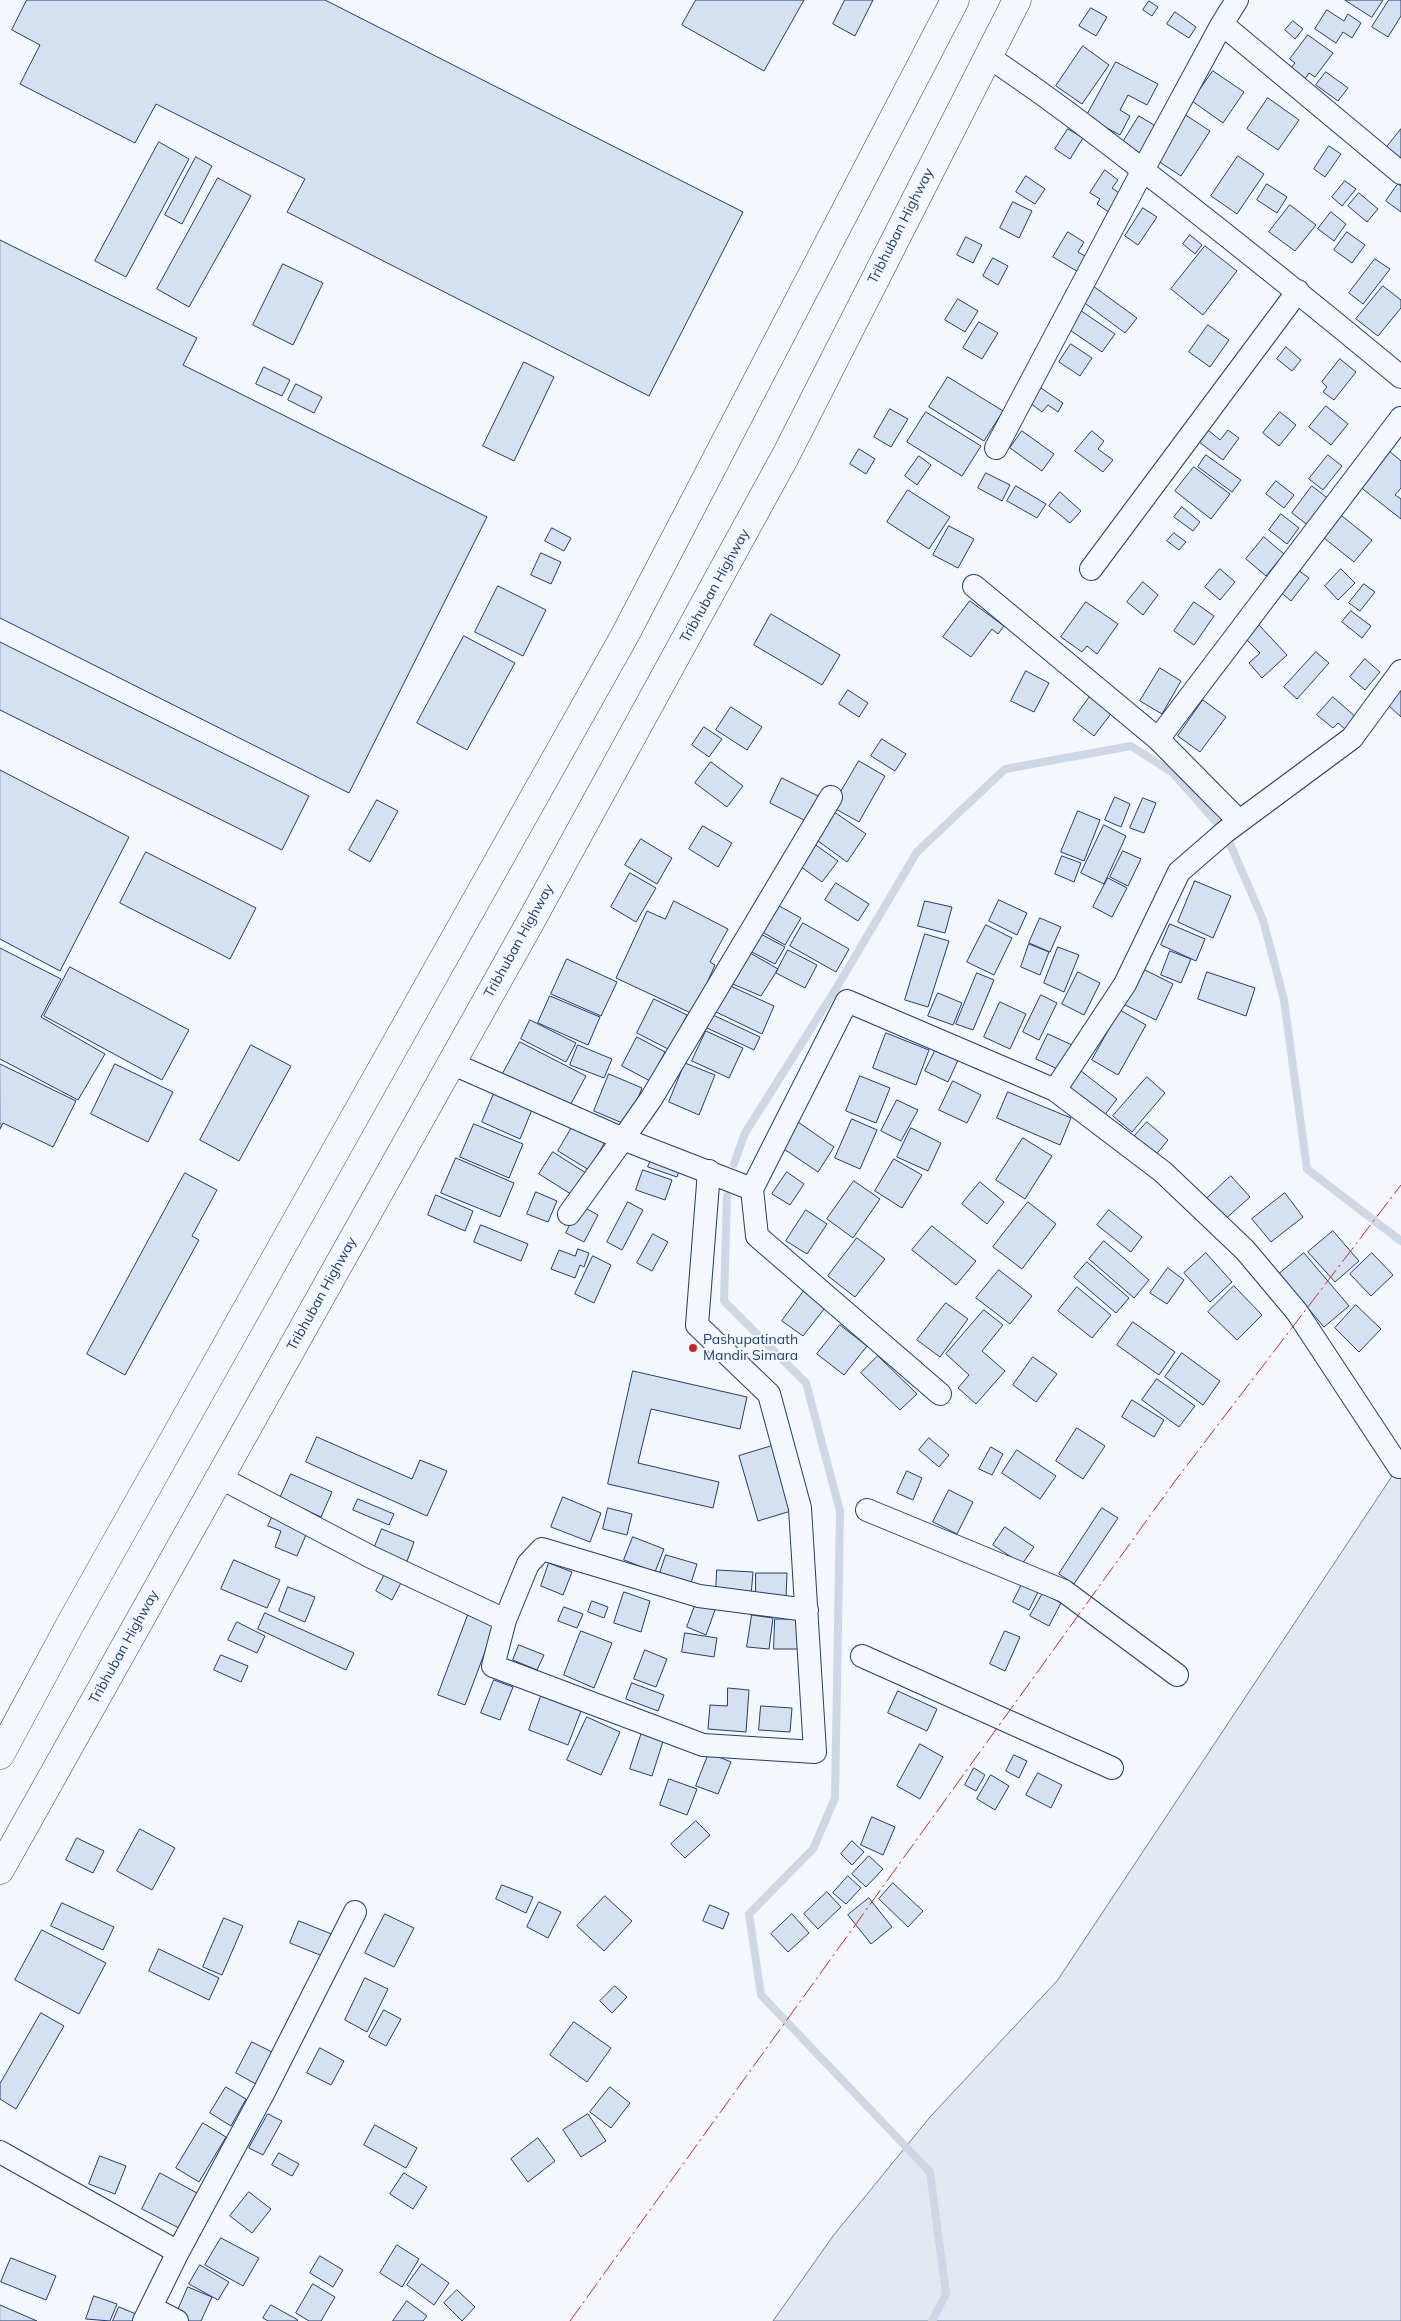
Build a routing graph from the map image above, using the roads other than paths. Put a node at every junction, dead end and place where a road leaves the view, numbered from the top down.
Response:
1 (955, 0) edge
2 (1018, 0) edge
3 (1237, 0) edge
4 (1222, 24) junction
5 (987, 56) junction
6 (1143, 170) junction
7 (1401, 172) edge
8 (1298, 291) junction
9 (1401, 377) edge
10 (1401, 418) edge
11 (996, 448) dead end
12 (1091, 568) dead end
13 (974, 586) dead end
14 (1401, 671) edge
15 (1158, 739) junction
16 (831, 797) dead end
17 (1239, 821) junction
18 (451, 1063) junction
19 (1055, 1090) junction
20 (623, 1139) junction
21 (709, 1171) junction
22 (752, 1189) junction
23 (569, 1214) dead end
24 (940, 1394) dead end
25 (1399, 1467) dead end
26 (219, 1477) junction
27 (867, 1510) dead end
28 (807, 1610) junction
29 (505, 1620) junction
30 (862, 1656) dead end
31 (1177, 1675) dead end
32 (0, 1755) edge
33 (1112, 1768) dead end
34 (0, 1870) edge
35 (355, 1912) dead end
36 (0, 2152) edge
37 (178, 2252) junction
38 (148, 2314) edge
39 (177, 2321) edge

1 - 32 highway
2 - 5 highway, Tribhuban Highway
3 - 4 street
4 - 6 street
4 - 7 street
5 - 6 street
5 - 18 highway, Tribhuban Highway
6 - 8 street
6 - 11 street
8 - 9 street
8 - 12 street
10 - 15 street
13 - 15 street
14 - 17 street
15 - 17 street
16 - 20 street
17 - 19 street
18 - 20 street
18 - 26 highway, Tribhuban Highway
19 - 22 street
19 - 25 street
20 - 21 street
20 - 23 street
21 - 22 street
21 - 28 street
22 - 24 street
26 - 29 street
26 - 34 highway, Tribhuban Highway
27 - 31 street
28 - 29 street
28 - 29 street
30 - 33 street
35 - 37 street
36 - 37 street
37 - 38 street
38 - 39 street

